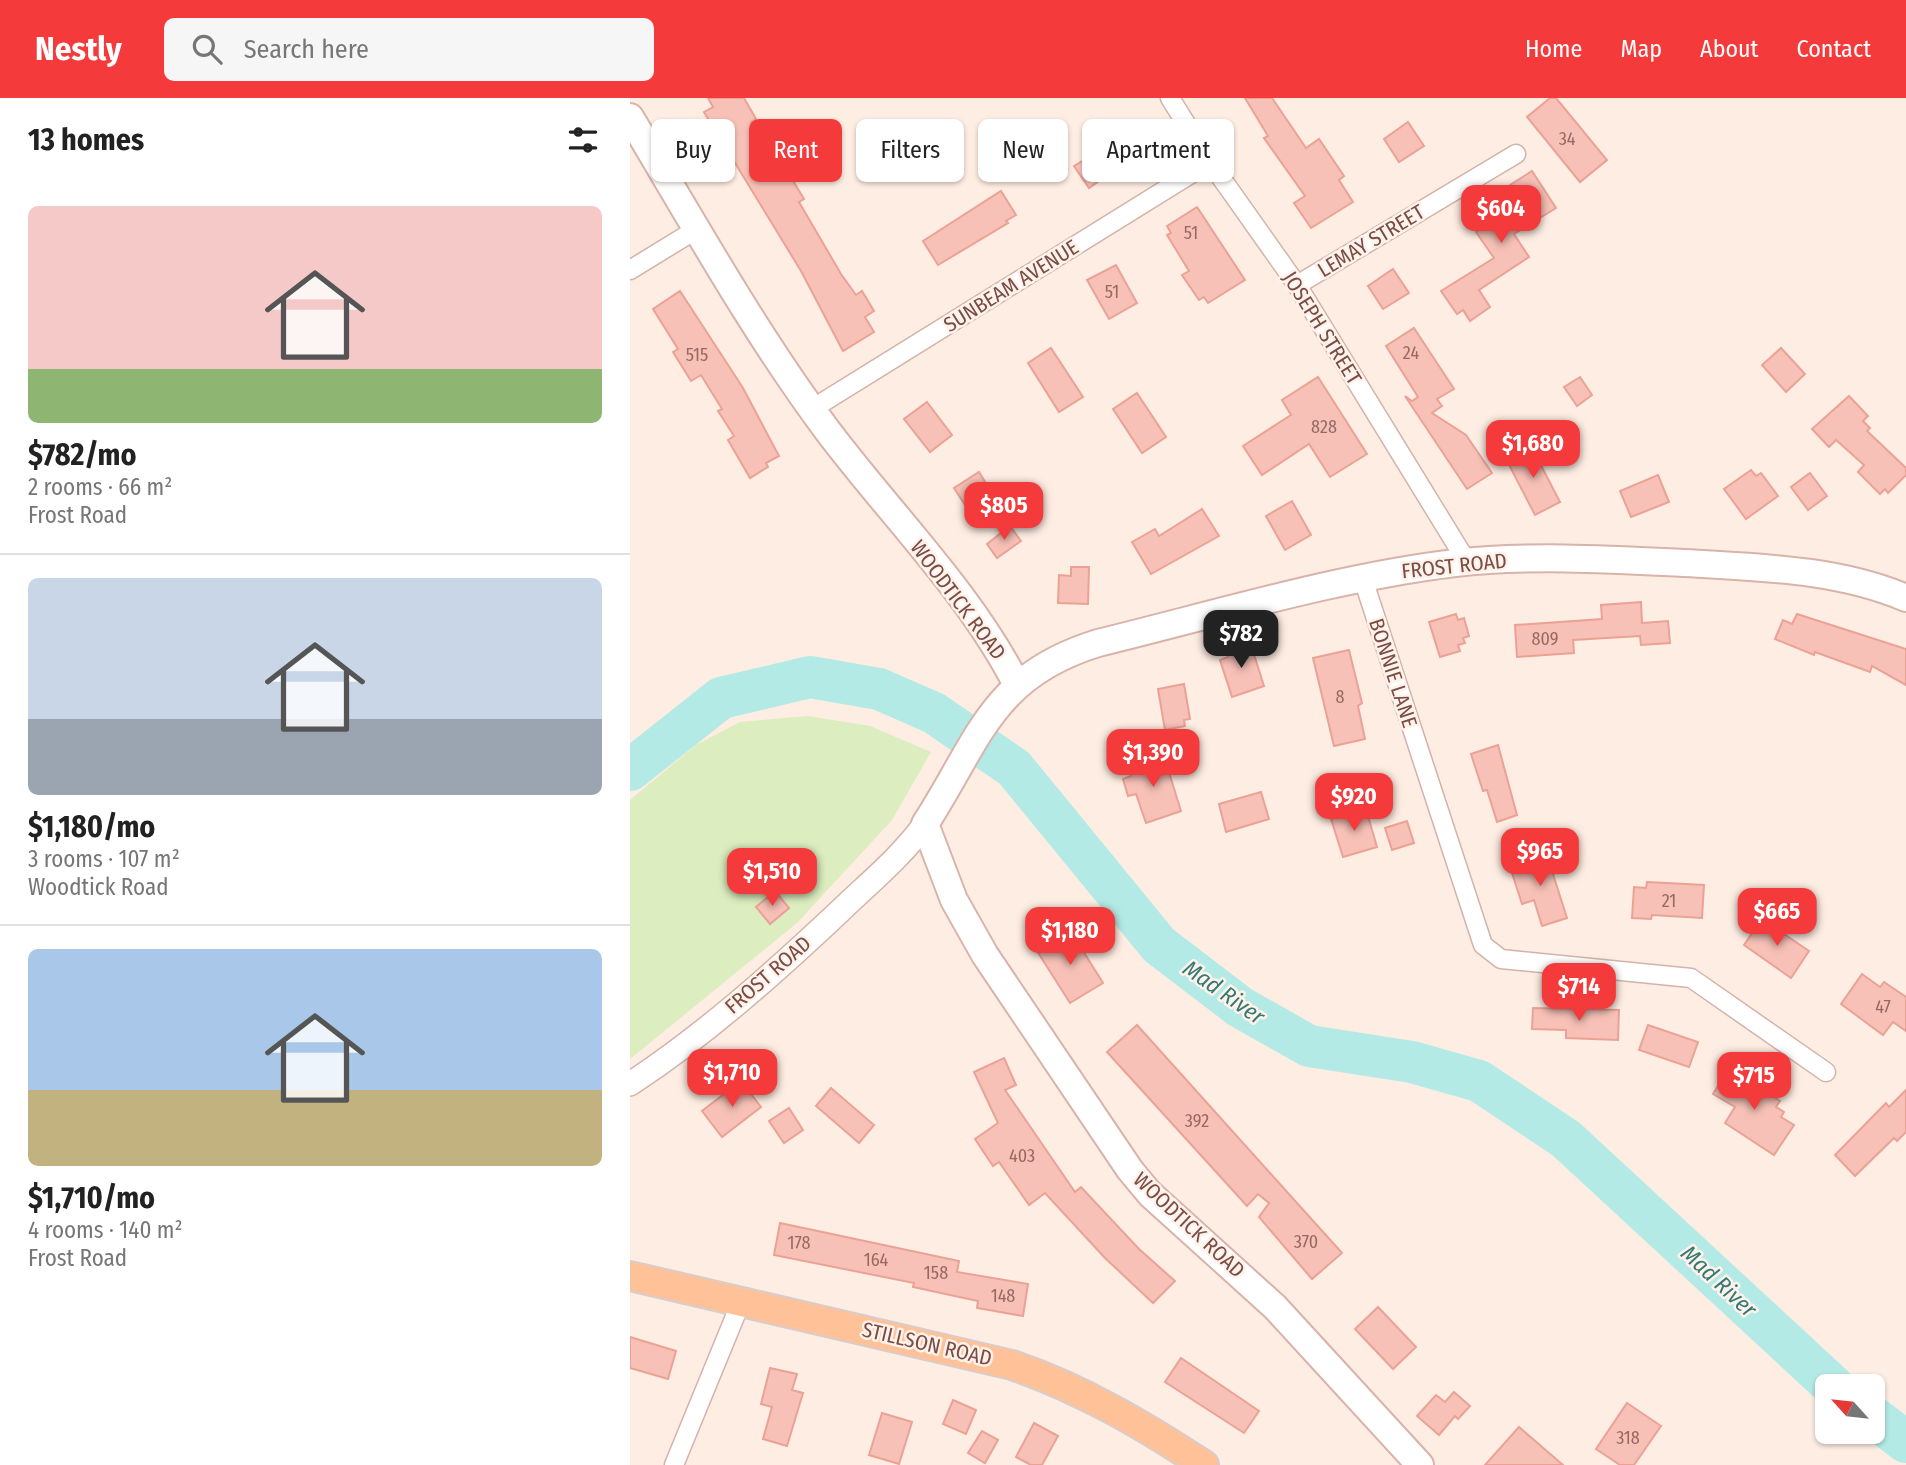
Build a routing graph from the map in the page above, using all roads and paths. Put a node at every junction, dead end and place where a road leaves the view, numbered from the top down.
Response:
1 (1170, 98) edge
2 (630, 117) edge
3 (1183, 119) edge
4 (1516, 154) dead end
5 (1178, 182) edge
6 (1224, 182) edge
7 (698, 229) junction
8 (630, 270) edge
9 (1297, 285) junction
10 (812, 409) junction
11 (1466, 562) junction
12 (1363, 579) junction
13 (1906, 598) edge
14 (1017, 684) junction
15 (925, 824) junction
16 (1826, 1072) dead end
17 (630, 1084) edge
18 (630, 1276) edge
19 (741, 1302) junction
20 (674, 1465) edge
21 (1204, 1465) edge
22 (1420, 1465) edge

1 - 3 street, JOSEPH STREET
2 - 7 main road, WOODTICK ROAD
4 - 9 street, LEMAY STREET
5 - 10 street, SUNBEAM AVENUE
6 - 9 street, JOSEPH STREET
7 - 8 street
7 - 10 main road, WOODTICK ROAD
9 - 11 street, JOSEPH STREET
10 - 14 main road, WOODTICK ROAD
11 - 12 main road, FROST ROAD
11 - 13 main road, FROST ROAD
12 - 14 main road, FROST ROAD
12 - 16 street, BONNIE LANE
14 - 15 main road, WOODTICK ROAD
15 - 17 street, FROST ROAD
15 - 22 main road, WOODTICK ROAD
18 - 19 main road, STILLSON ROAD
19 - 20 street
19 - 21 main road, STILLSON ROAD

